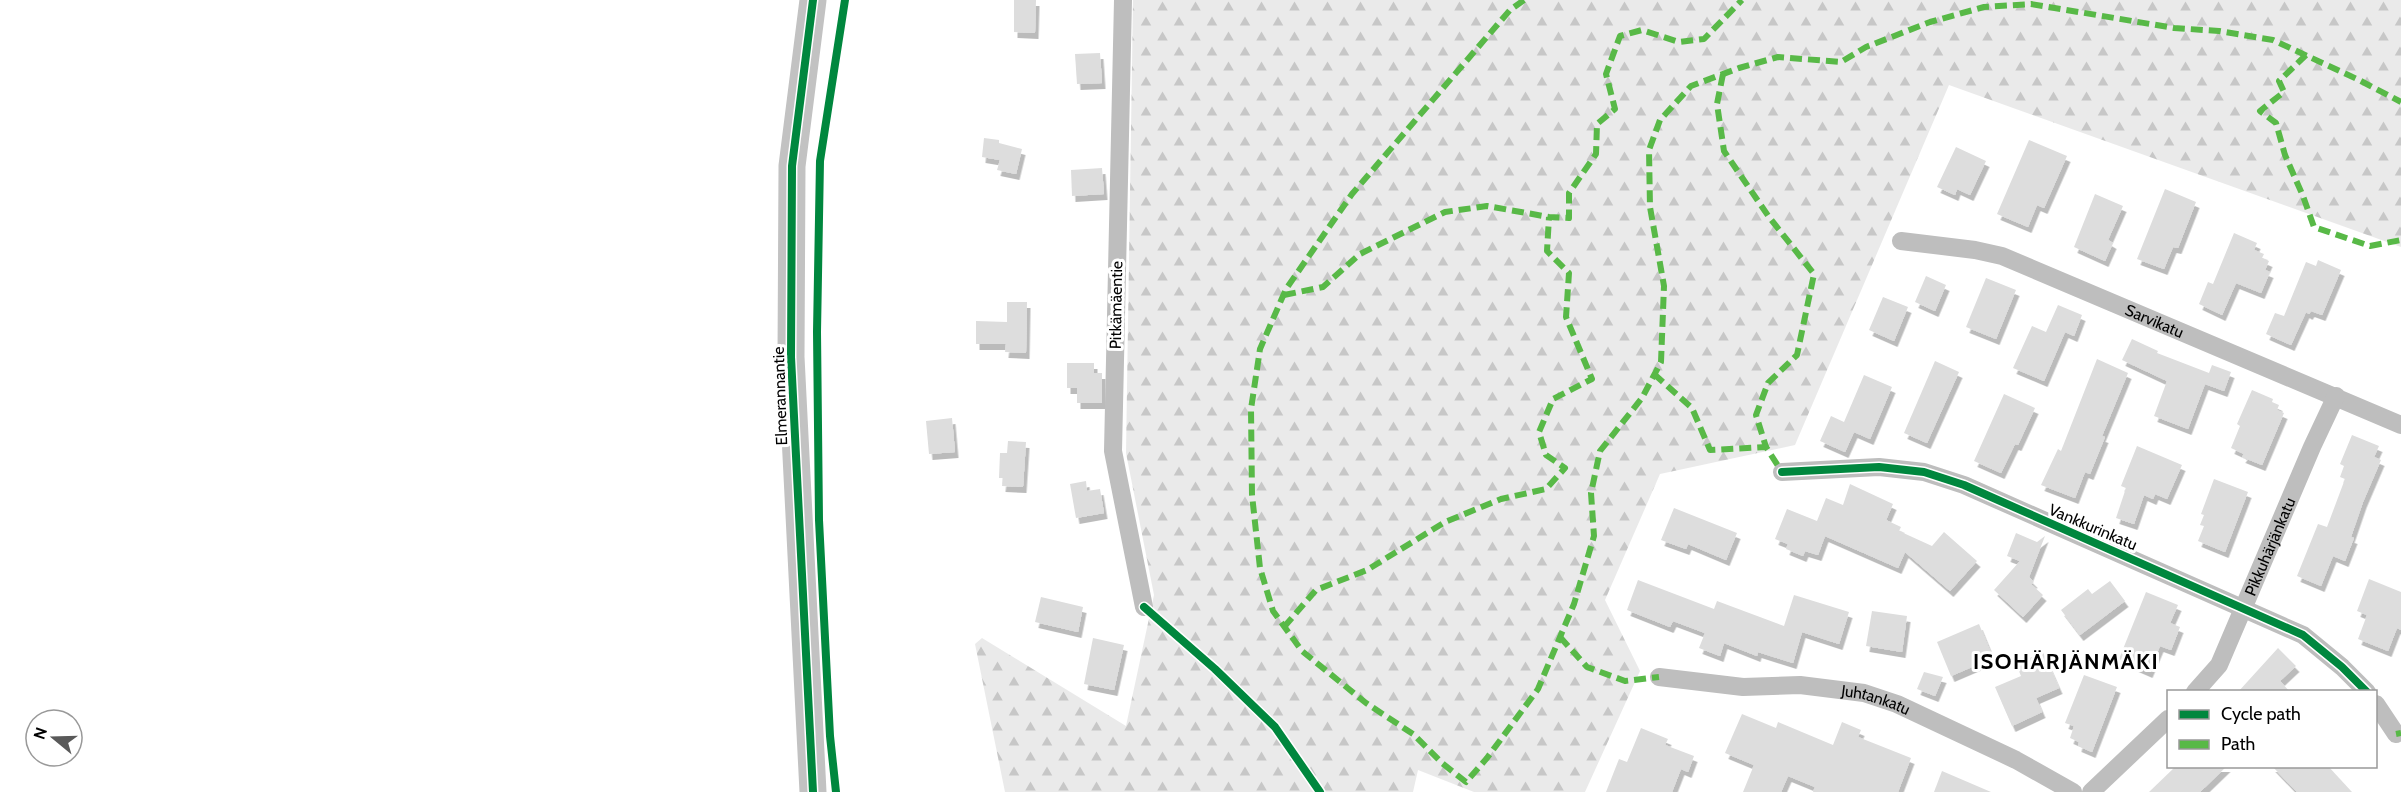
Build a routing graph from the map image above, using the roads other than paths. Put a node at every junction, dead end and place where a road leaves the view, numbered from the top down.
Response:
1 (813, 0) edge
2 (1123, 0) edge
3 (1901, 241) dead end
4 (2336, 396) junction
5 (2401, 425) edge
6 (1782, 472) dead end
7 (1144, 607) dead end
8 (2244, 608) junction
9 (1659, 677) dead end
10 (2197, 690) edge
11 (2365, 690) edge
12 (2377, 706) edge
13 (2167, 721) edge
14 (2396, 734) dead end
15 (813, 792) edge
16 (2073, 792) edge
17 (2091, 792) edge

1 - 15 street, Elmerannantie
2 - 7 street, Pitkämäentie
3 - 4 street, Sarvikatu
4 - 5 street, Sarvikatu
4 - 8 street, Pikkuhärjänkatu
6 - 8 street, Vankkurinkatu
8 - 10 street, Pikkuhärjänkatu
8 - 11 street, Vankkurinkatu
9 - 16 street, Juhtankatu
12 - 14 street
13 - 17 street

